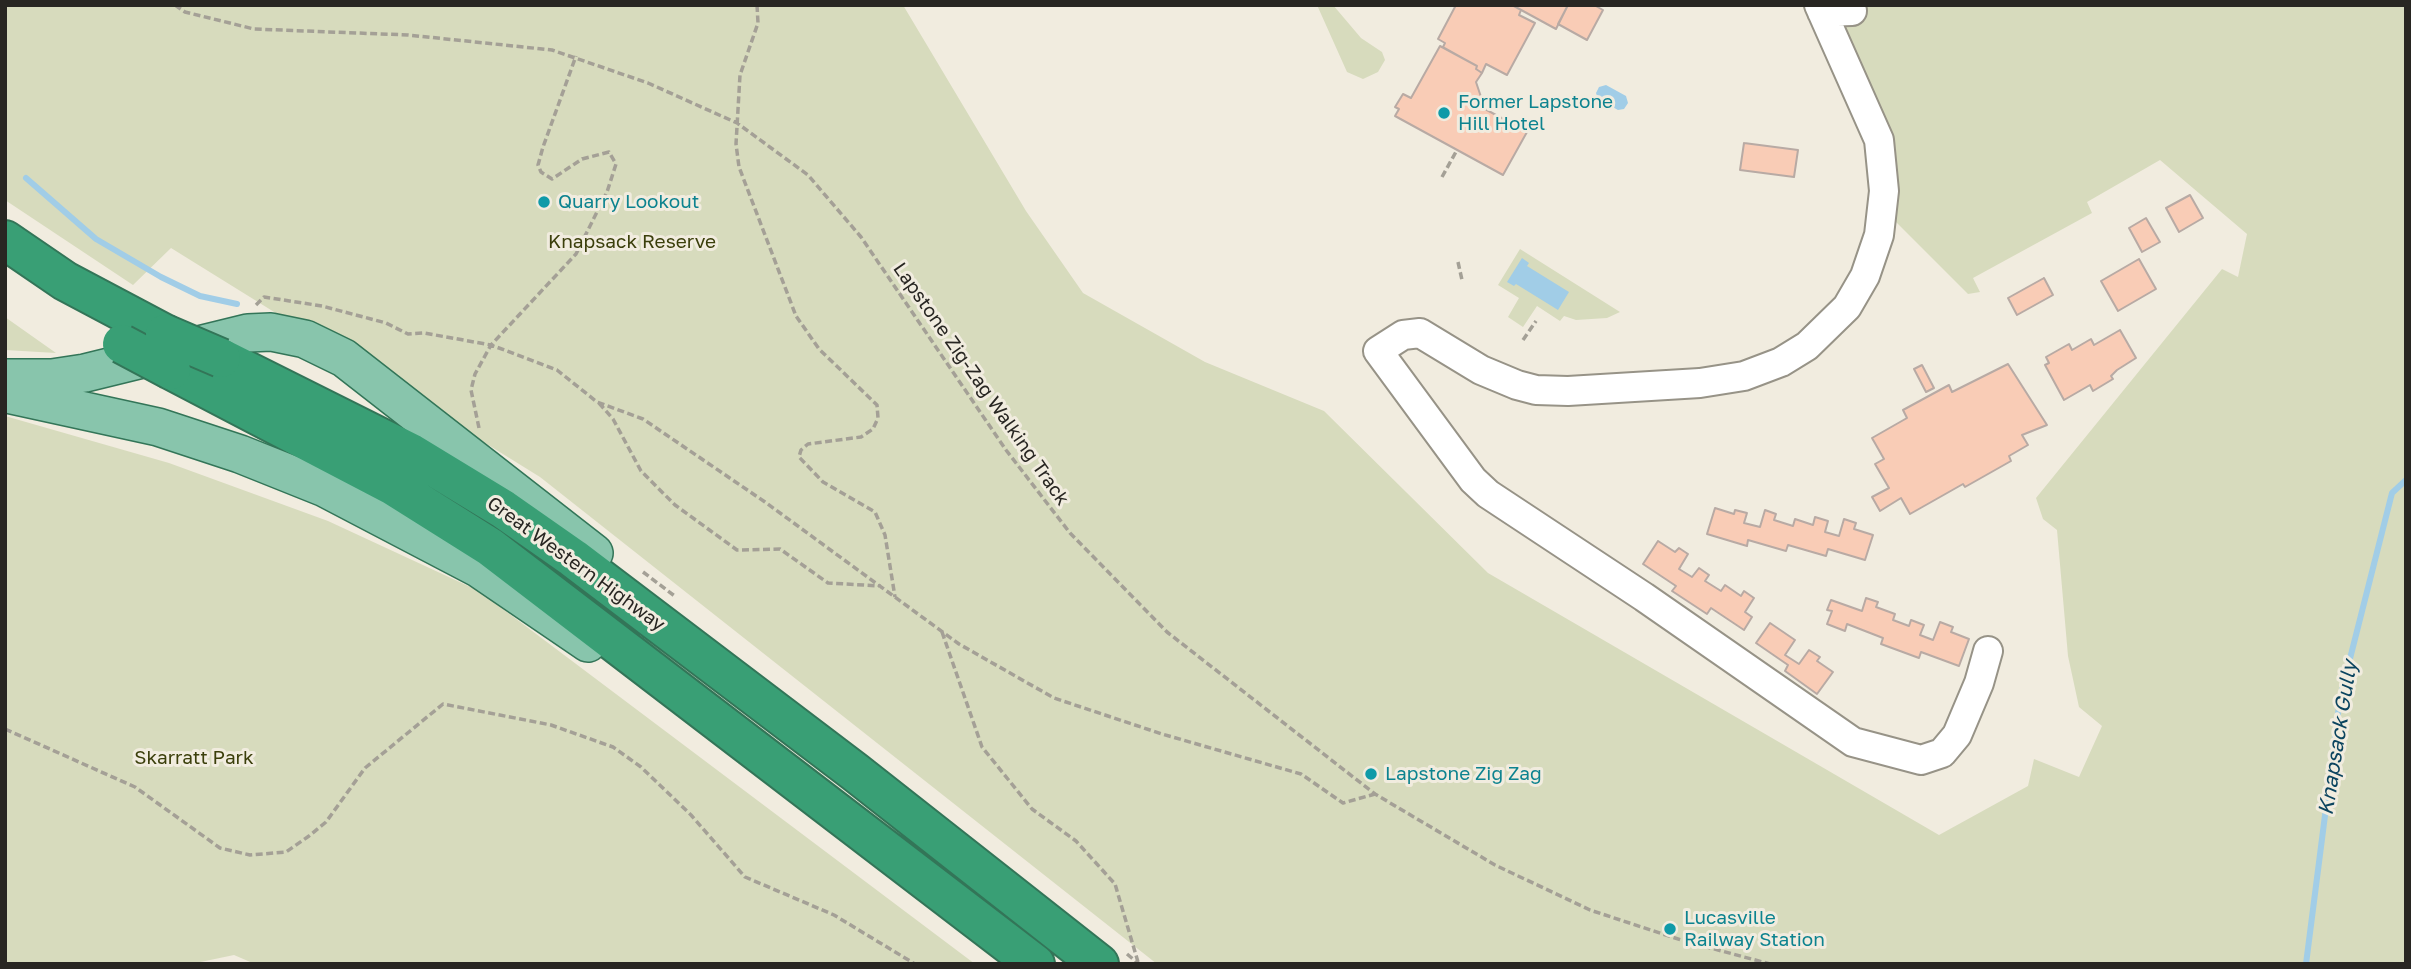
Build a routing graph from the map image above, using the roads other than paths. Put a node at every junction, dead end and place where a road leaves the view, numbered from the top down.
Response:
1 (1820, 9) edge
2 (1852, 11) dead end
3 (5, 240) edge
4 (5, 272) edge
5 (168, 352) junction
6 (5, 378) edge
7 (5, 393) edge
8 (1988, 651) dead end
9 (855, 772) junction
10 (832, 806) junction
11 (1035, 964) edge
12 (1099, 964) edge

1 - 2 lane
1 - 8 lane
3 - 5 highway, Great Western Highway
4 - 5 highway, Great Western Highway, bridge
5 - 9 highway, Great Western Highway, bridge
5 - 10 highway, Great Western Highway
6 - 9 main road
7 - 10 main road
9 - 12 highway, Great Western Highway
10 - 11 highway, Great Western Highway

